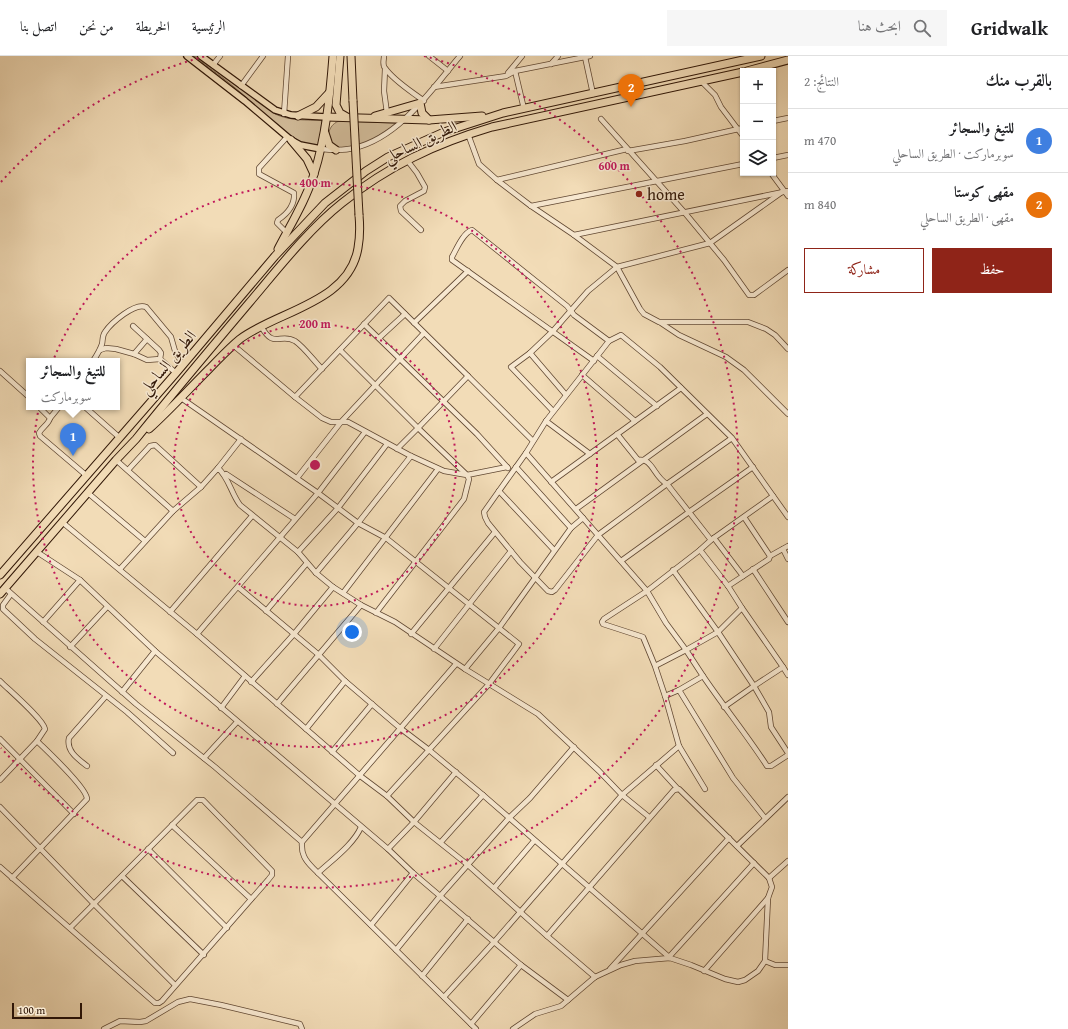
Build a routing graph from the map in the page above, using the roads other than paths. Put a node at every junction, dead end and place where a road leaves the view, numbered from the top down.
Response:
1 (188, 56) edge
2 (201, 56) edge
3 (220, 56) edge
4 (263, 56) edge
5 (288, 56) edge
6 (333, 56) edge
7 (340, 56) edge
8 (351, 56) edge
9 (384, 56) edge
10 (429, 56) edge
11 (460, 56) edge
12 (522, 56) edge
13 (558, 56) edge
14 (587, 56) edge
15 (738, 56) edge
16 (761, 56) edge
17 (788, 60) edge
18 (551, 64) junction
19 (729, 64) junction
20 (214, 65) junction
21 (759, 68) edge
22 (385, 69) junction
23 (448, 71) junction
24 (515, 71) junction
25 (740, 73) edge
26 (506, 76) junction
27 (702, 82) junction
28 (241, 86) junction
29 (434, 87) junction
30 (330, 93) junction
31 (593, 94) junction
32 (422, 102) junction
33 (524, 109) junction
34 (387, 113) junction
35 (503, 113) junction
36 (284, 114) junction
37 (298, 116) junction
38 (326, 117) junction
39 (347, 118) junction
40 (369, 118) junction
41 (788, 118) edge
42 (601, 119) dead end
43 (403, 120) junction
44 (429, 120) junction
45 (776, 120) edge
46 (740, 128) edge
47 (740, 129) edge
48 (324, 131) junction
49 (468, 134) junction
50 (289, 138) junction
51 (321, 149) junction
52 (336, 150) junction
53 (627, 150) junction
54 (788, 155) edge
55 (776, 157) edge
56 (407, 160) junction
57 (740, 165) edge
58 (314, 174) junction
59 (773, 176) edge
60 (497, 180) junction
61 (656, 181) junction
62 (786, 193) edge
63 (531, 206) junction
64 (684, 213) junction
65 (421, 230) dead end
66 (287, 233) junction
67 (574, 235) junction
68 (710, 243) junction
69 (274, 256) junction
70 (617, 267) junction
71 (788, 270) edge
72 (468, 271) junction
73 (571, 311) junction
74 (405, 314) junction
75 (660, 322) junction
76 (414, 323) junction
77 (364, 324) junction
78 (133, 326) dead end
79 (260, 326) junction
80 (553, 332) junction
81 (424, 333) junction
82 (379, 338) junction
83 (147, 339) junction
84 (609, 341) junction
85 (233, 345) junction
86 (788, 349) edge
87 (100, 350) junction
88 (340, 350) junction
89 (530, 353) junction
90 (134, 354) junction
91 (597, 356) junction
92 (96, 358) edge
93 (160, 359) junction
94 (400, 359) junction
95 (594, 361) junction
96 (183, 365) junction
97 (322, 369) junction
98 (0, 371) edge
99 (176, 373) junction
100 (582, 375) junction
101 (468, 376) junction
102 (375, 385) junction
103 (681, 388) junction
104 (26, 394) edge
105 (566, 395) junction
106 (295, 397) junction
107 (181, 398) junction
108 (445, 402) junction
109 (657, 406) junction
110 (43, 410) edge
111 (57, 410) edge
112 (88, 410) edge
113 (553, 411) junction
114 (707, 414) junction
115 (788, 414) edge
116 (50, 418) junction
117 (546, 421) junction
118 (635, 421) junction
119 (341, 422) junction
120 (418, 428) junction
121 (364, 432) junction
122 (617, 434) junction
123 (120, 438) junction
124 (732, 438) junction
125 (136, 439) junction
126 (241, 439) junction
127 (533, 441) junction
128 (387, 444) junction
129 (397, 449) junction
130 (526, 452) junction
131 (590, 454) junction
132 (411, 456) junction
133 (644, 459) junction
134 (116, 460) junction
135 (507, 467) junction
136 (516, 467) junction
137 (753, 467) junction
138 (218, 468) junction
139 (438, 469) junction
140 (128, 470) junction
141 (512, 472) junction
142 (225, 474) junction
143 (467, 475) junction
144 (87, 476) junction
145 (297, 478) junction
146 (552, 482) junction
147 (667, 484) junction
148 (201, 487) junction
149 (499, 491) junction
150 (88, 493) junction
151 (318, 493) junction
152 (773, 496) junction
153 (338, 508) junction
154 (576, 509) junction
155 (173, 511) junction
156 (689, 512) junction
157 (252, 516) junction
158 (744, 517) junction
159 (788, 517) edge
160 (583, 518) junction
161 (295, 519) junction
162 (62, 522) junction
163 (358, 523) junction
164 (571, 528) junction
165 (495, 532) junction
166 (598, 535) junction
167 (279, 538) junction
168 (386, 538) junction
169 (713, 539) junction
170 (145, 541) junction
171 (788, 546) edge
172 (783, 549) junction
173 (554, 550) junction
174 (700, 550) junction
175 (511, 551) junction
176 (38, 552) junction
177 (298, 552) junction
178 (770, 556) junction
179 (788, 559) edge
180 (415, 561) junction
181 (622, 561) junction
182 (307, 563) junction
183 (120, 569) junction
184 (753, 569) junction
185 (673, 570) junction
186 (316, 573) junction
187 (0, 575) edge
188 (743, 576) junction
189 (535, 578) junction
190 (80, 580) junction
191 (728, 586) junction
192 (238, 587) junction
193 (333, 587) junction
194 (449, 588) junction
195 (3, 591) edge
196 (646, 591) junction
197 (343, 593) junction
198 (11, 594) junction
199 (469, 604) junction
200 (361, 605) junction
201 (107, 607) junction
202 (742, 608) junction
203 (266, 611) junction
204 (170, 612) junction
205 (376, 613) junction
206 (43, 622) junction
207 (788, 622) edge
208 (498, 628) junction
209 (718, 632) junction
210 (197, 634) junction
211 (294, 634) junction
212 (412, 634) junction
213 (70, 647) junction
214 (434, 649) junction
215 (686, 650) junction
216 (155, 651) junction
217 (320, 655) junction
218 (456, 664) junction
219 (655, 666) junction
220 (783, 667) junction
221 (465, 669) junction
222 (788, 675) edge
223 (245, 676) junction
224 (703, 676) junction
225 (0, 681) edge
226 (345, 681) junction
227 (251, 682) junction
228 (489, 684) junction
229 (754, 686) junction
230 (679, 690) junction
231 (122, 692) junction
232 (106, 696) junction
233 (665, 696) junction
234 (277, 704) junction
235 (372, 704) junction
236 (724, 707) junction
237 (221, 708) junction
238 (238, 722) junction
239 (400, 728) junction
240 (306, 729) junction
241 (0, 739) edge
242 (37, 742) junction
243 (679, 746) junction
244 (574, 747) junction
245 (429, 750) junction
246 (332, 752) junction
247 (173, 753) dead end
248 (788, 754) edge
249 (204, 758) junction
250 (21, 759) junction
251 (656, 765) junction
252 (87, 766) dead end
253 (456, 772) junction
254 (359, 775) junction
255 (0, 780) edge
256 (677, 788) junction
257 (705, 789) dead end
258 (483, 795) junction
259 (622, 795) junction
260 (386, 796) junction
261 (788, 797) edge
262 (336, 804) junction
263 (0, 807) edge
264 (74, 814) junction
265 (649, 817) junction
266 (508, 818) junction
267 (765, 818) junction
268 (414, 822) junction
269 (172, 825) junction
270 (361, 826) junction
271 (729, 838) junction
272 (534, 841) junction
273 (302, 842) junction
274 (441, 842) junction
275 (736, 846) junction
276 (40, 848) junction
277 (148, 849) junction
278 (388, 849) junction
279 (788, 861) edge
280 (754, 863) junction
281 (562, 864) junction
282 (468, 865) junction
283 (0, 867) edge
284 (318, 873) junction
285 (414, 873) junction
286 (122, 876) junction
287 (12, 878) junction
288 (769, 878) junction
289 (494, 888) junction
290 (589, 888) junction
291 (441, 895) junction
292 (768, 898) junction
293 (251, 899) junction
294 (94, 904) junction
295 (521, 912) junction
296 (468, 919) junction
297 (371, 925) junction
298 (70, 928) junction
299 (226, 928) junction
300 (642, 935) junction
301 (547, 936) junction
302 (495, 942) junction
303 (396, 950) junction
304 (204, 955) junction
305 (669, 958) junction
306 (765, 961) junction
307 (521, 965) junction
308 (788, 965) edge
309 (609, 970) junction
310 (704, 971) junction
311 (422, 976) junction
312 (596, 977) junction
313 (175, 985) junction
314 (444, 997) junction
315 (568, 1000) junction
316 (471, 1024) junction
317 (104, 1029) edge
318 (302, 1029) edge
319 (476, 1029) edge
320 (512, 1029) edge

1 - 50 main road
2 - 20 main road
3 - 20 street
4 - 28 street
5 - 36 street
6 - 30 highway, الطريق الساحلي
7 - 39 highway
8 - 79 highway, bridge
9 - 22 street
10 - 23 street
11 - 23 street
12 - 26 street
13 - 18 street
14 - 18 street
14 - 31 street
15 - 19 highway
16 - 19 highway, الطريق الساحلي
17 - 21 highway
18 - 24 street
19 - 31 highway, الطريق الساحلي
20 - 28 main road
22 - 32 street
22 - 34 street
23 - 29 street
24 - 26 street
24 - 33 street
25 - 27 highway, الطريق الساحلي
26 - 29 street
27 - 46 street
27 - 49 highway, الطريق الساحلي
28 - 36 main road
29 - 32 street
30 - 37 highway
30 - 38 highway, الطريق الساحلي
31 - 33 highway, الطريق الساحلي
32 - 34 highway
32 - 43 street
32 - 44 highway
33 - 35 highway, الطريق الساحلي
34 - 40 highway
35 - 44 highway
35 - 69 highway, الطريق الساحلي
36 - 37 main road
37 - 38 main road
38 - 39 highway
38 - 48 highway, الطريق الساحلي
39 - 40 highway
40 - 43 highway
41 - 45 street
42 - 53 street
43 - 44 highway
43 - 52 street
47 - 53 street
48 - 51 highway, الطريق الساحلي
48 - 52 highway
49 - 56 highway, الطريق الساحلي
49 - 60 street
50 - 51 main road
50 - 58 highway
50 - 66 street
51 - 52 street
51 - 58 highway, الطريق الساحلي
53 - 60 street
53 - 61 street
54 - 55 street
56 - 65 street
56 - 125 highway, الطريق الساحلي
57 - 61 street
58 - 66 highway, الطريق الساحلي
59 - 62 street
60 - 63 street
61 - 63 street
61 - 64 street
62 - 64 street
62 - 68 street
63 - 67 street
64 - 67 street
64 - 68 street
66 - 69 highway, الطريق الساحلي
67 - 70 street
68 - 70 street
68 - 71 street
69 - 96 highway, الطريق الساحلي
70 - 73 street
70 - 75 street
72 - 73 street
72 - 76 street
72 - 80 street
73 - 80 street
73 - 84 street
74 - 76 street
74 - 77 street
74 - 82 street
75 - 86 street
75 - 115 street
76 - 81 street
77 - 82 street
77 - 88 street
78 - 83 street
79 - 85 highway
79 - 97 street
80 - 89 street
80 - 95 street
81 - 94 street
81 - 101 street
82 - 94 street
83 - 90 street
83 - 93 street
84 - 91 street
84 - 103 street
85 - 106 street
85 - 107 highway
87 - 90 street
87 - 92 street
87 - 96 street
88 - 97 street
88 - 102 street
89 - 105 street
89 - 113 street
90 - 93 street
91 - 95 street
91 - 109 street
93 - 99 street
94 - 102 street
94 - 108 street
95 - 100 street
96 - 99 highway, الطريق الساحلي
97 - 106 street
98 - 104 street
99 - 123 highway, الطريق الساحلي
100 - 105 street
100 - 118 street
101 - 108 street
101 - 127 street
102 - 119 street
102 - 120 street
103 - 109 street
103 - 114 street
105 - 113 street
106 - 119 street
107 - 125 highway
107 - 126 street
108 - 120 street
108 - 135 street
109 - 118 street
110 - 116 street
111 - 116 street
112 - 123 street
113 - 117 street
114 - 124 street
114 - 133 street
116 - 144 street
117 - 127 street
117 - 131 street
118 - 122 street
119 - 121 street
119 - 145 street
120 - 129 street
120 - 143 street
121 - 128 street
121 - 151 street
122 - 131 street
122 - 133 street
123 - 144 highway, الطريق الساحلي
124 - 137 street
124 - 147 street
125 - 134 highway
126 - 138 street
126 - 145 street
127 - 130 street
128 - 129 street
128 - 153 street
129 - 132 street
130 - 136 street
130 - 146 street
131 - 146 street
132 - 139 street
132 - 163 street
133 - 147 street
133 - 154 street
134 - 140 street
134 - 150 highway
135 - 141 street
135 - 143 street
136 - 141 street
136 - 164 street
137 - 152 street
137 - 156 street
138 - 142 street
138 - 148 street
139 - 143 street
139 - 168 street
140 - 148 street
140 - 155 street
141 - 149 street
142 - 157 street
142 - 161 street
143 - 180 street
144 - 187 highway, الطريق الساحلي
145 - 151 street
146 - 154 street
147 - 156 street
147 - 166 street
148 - 155 street
149 - 165 street
149 - 173 street
150 - 162 highway
150 - 170 street
151 - 153 street
151 - 161 street
152 - 158 street
152 - 159 street
153 - 163 street
153 - 177 street
154 - 160 street
155 - 170 street
156 - 169 street
156 - 181 street
157 - 167 street
157 - 204 street
158 - 169 street
158 - 178 street
160 - 164 street
160 - 166 street
161 - 167 street
162 - 176 highway
162 - 183 street
163 - 168 street
163 - 186 street
164 - 173 street
165 - 175 street
165 - 194 street
166 - 181 street
166 - 189 street
167 - 177 street
167 - 192 street
168 - 180 street
168 - 197 street
169 - 174 street
169 - 188 street
170 - 183 street
171 - 172 street
172 - 178 street
172 - 179 street
173 - 189 street
174 - 185 street
174 - 191 street
175 - 189 street
175 - 199 street
176 - 190 street
176 - 195 highway
177 - 182 street
178 - 184 street
180 - 194 street
180 - 205 street
181 - 196 street
182 - 186 street
182 - 203 street
183 - 204 street
184 - 188 street
184 - 207 street
185 - 196 street
185 - 209 street
186 - 193 street
188 - 191 street
189 - 208 street
190 - 201 street
190 - 206 street
191 - 202 street
192 - 203 street
192 - 210 street
193 - 197 street
193 - 211 street
194 - 199 street
194 - 212 street
195 - 198 street
196 - 215 street
196 - 219 street
197 - 200 street
198 - 206 street
198 - 232 street
199 - 208 street
199 - 214 street
200 - 205 street
200 - 217 street
201 - 213 street
201 - 216 street
202 - 209 street
202 - 220 street
203 - 211 street
204 - 210 street
205 - 212 street
206 - 213 street
208 - 221 street
208 - 228 street
209 - 215 street
209 - 229 street
210 - 223 street
211 - 217 street
211 - 227 street
212 - 214 street
213 - 231 street
214 - 218 street
215 - 219 street
215 - 224 street
216 - 231 street
216 - 237 street
217 - 226 street
217 - 234 street
218 - 221 street
218 - 239 street
219 - 233 street
220 - 222 street
220 - 229 street
221 - 228 street
223 - 227 street
223 - 237 street
224 - 230 street
224 - 236 street
225 - 242 street
226 - 235 street
226 - 240 street
227 - 234 street
228 - 244 street
228 - 245 street
229 - 236 street
229 - 248 street
230 - 233 street
230 - 267 street
231 - 249 street
232 - 247 street
232 - 252 street
233 - 243 street
234 - 240 street
235 - 239 street
235 - 246 street
236 - 248 street
237 - 238 street
238 - 249 street
238 - 262 street
239 - 245 street
239 - 254 street
240 - 246 street
241 - 250 street
242 - 250 street
242 - 264 street
243 - 251 street
243 - 257 street
244 - 259 street
244 - 266 street
245 - 253 street
245 - 260 street
246 - 254 street
249 - 273 street
250 - 255 street
250 - 264 street
251 - 256 street
251 - 259 street
253 - 258 street
253 - 268 street
254 - 260 street
254 - 262 street
256 - 265 street
256 - 271 street
258 - 266 street
258 - 274 street
259 - 265 street
259 - 281 street
260 - 268 street
261 - 267 street
262 - 270 street
262 - 273 street
263 - 276 street
264 - 276 street
265 - 290 street
266 - 272 street
266 - 282 street
267 - 275 street
268 - 274 street
268 - 278 street
269 - 277 street
269 - 293 street
269 - 293 street
270 - 278 street
270 - 284 street
271 - 275 street
271 - 300 street
272 - 281 street
272 - 289 street
273 - 284 street
274 - 282 street
275 - 280 street
276 - 287 street
276 - 294 street
277 - 286 street
277 - 299 street
278 - 285 street
279 - 288 street
280 - 288 street
280 - 305 street
281 - 290 street
281 - 295 street
282 - 289 street
282 - 291 street
283 - 287 street
284 - 297 street
285 - 291 street
285 - 297 street
286 - 294 street
286 - 304 street
287 - 298 street
288 - 292 street
289 - 295 street
290 - 300 street
290 - 301 street
291 - 296 street
291 - 303 street
292 - 306 street
292 - 310 street
293 - 299 street
294 - 298 street
294 - 313 street
295 - 301 street
295 - 302 street
296 - 302 street
296 - 311 street
297 - 303 street
298 - 313 street
299 - 304 street
300 - 305 street
300 - 309 street
301 - 312 street
302 - 307 street
302 - 314 street
303 - 311 street
304 - 313 street
305 - 309 street
305 - 310 street
306 - 308 street
306 - 310 street
307 - 315 street
307 - 316 street
309 - 312 street
311 - 314 street
312 - 315 street
314 - 316 street
315 - 320 street
316 - 319 street
317 - 318 street

